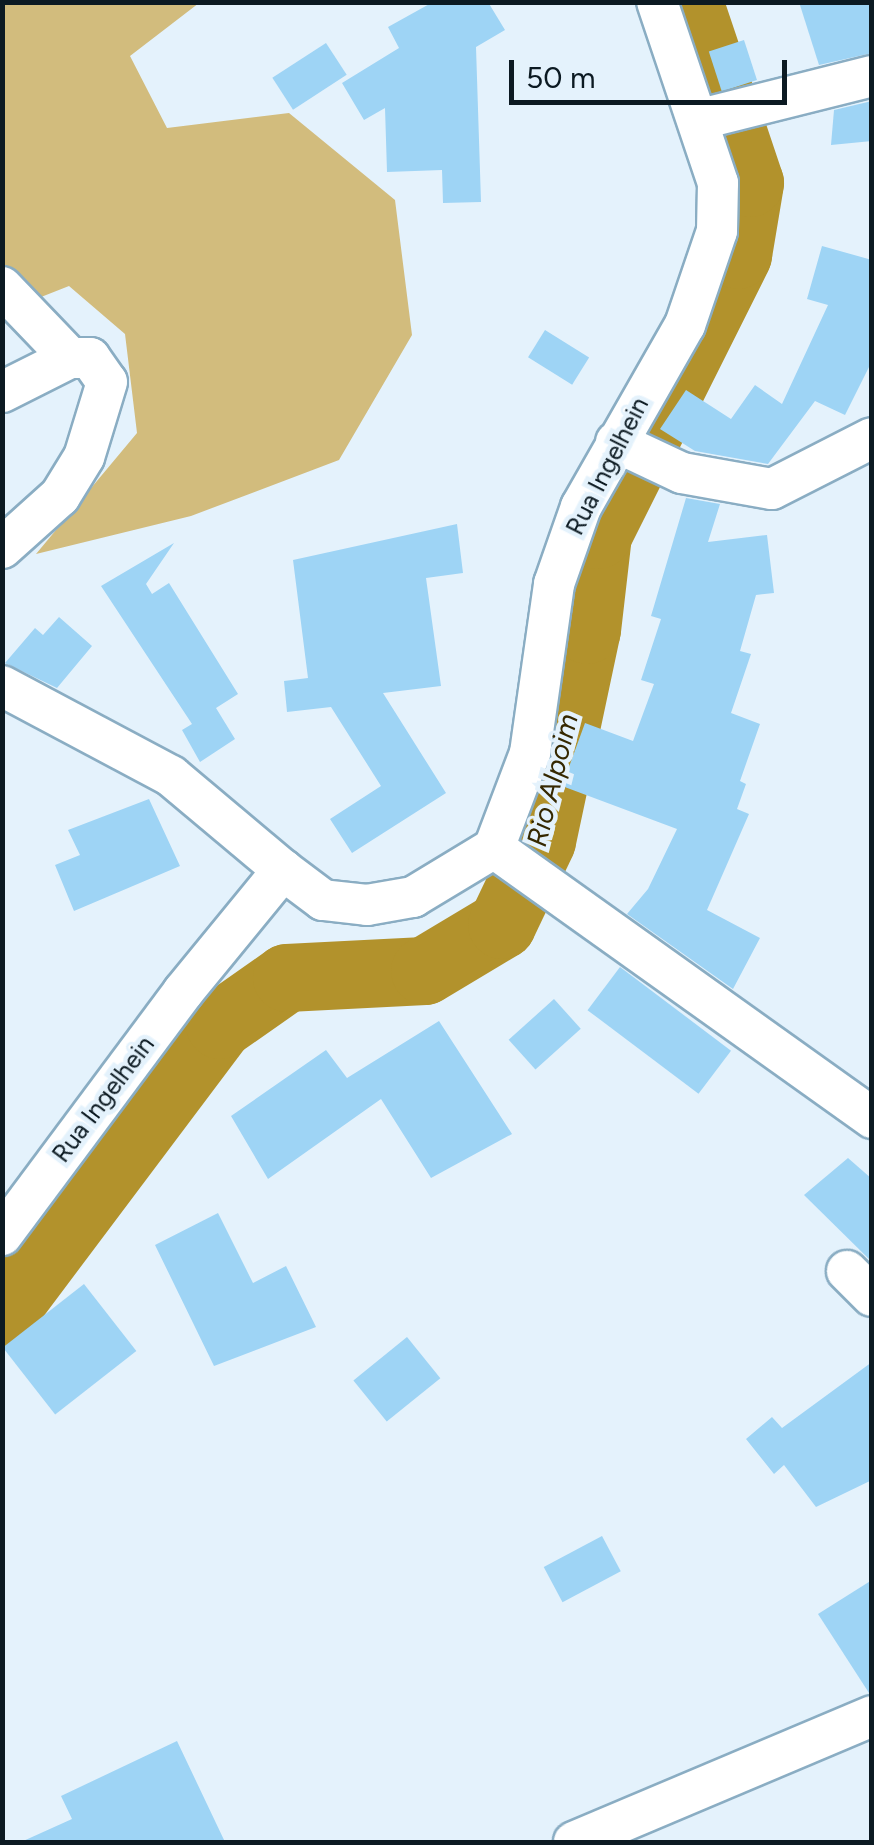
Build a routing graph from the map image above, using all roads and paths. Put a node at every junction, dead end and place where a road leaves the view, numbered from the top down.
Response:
1 (657, 2) edge
2 (872, 76) edge
3 (703, 118) junction
4 (2, 287) edge
5 (70, 358) junction
6 (2, 392) edge
7 (872, 438) edge
8 (618, 443) junction
9 (2, 548) edge
10 (2, 686) edge
11 (495, 849) junction
12 (283, 870) junction
13 (872, 1118) edge
14 (2, 1235) edge
15 (872, 1716) edge
16 (574, 1842) edge

1 - 3 street, Rua Ingelhein
2 - 3 street
3 - 8 street, Rua Ingelhein
4 - 5 street
5 - 6 street
5 - 9 street
7 - 8 street
8 - 11 street, Rua Ingelhein
10 - 12 street
11 - 12 street
11 - 13 street
12 - 14 street, Rua Ingelhein
15 - 16 street

